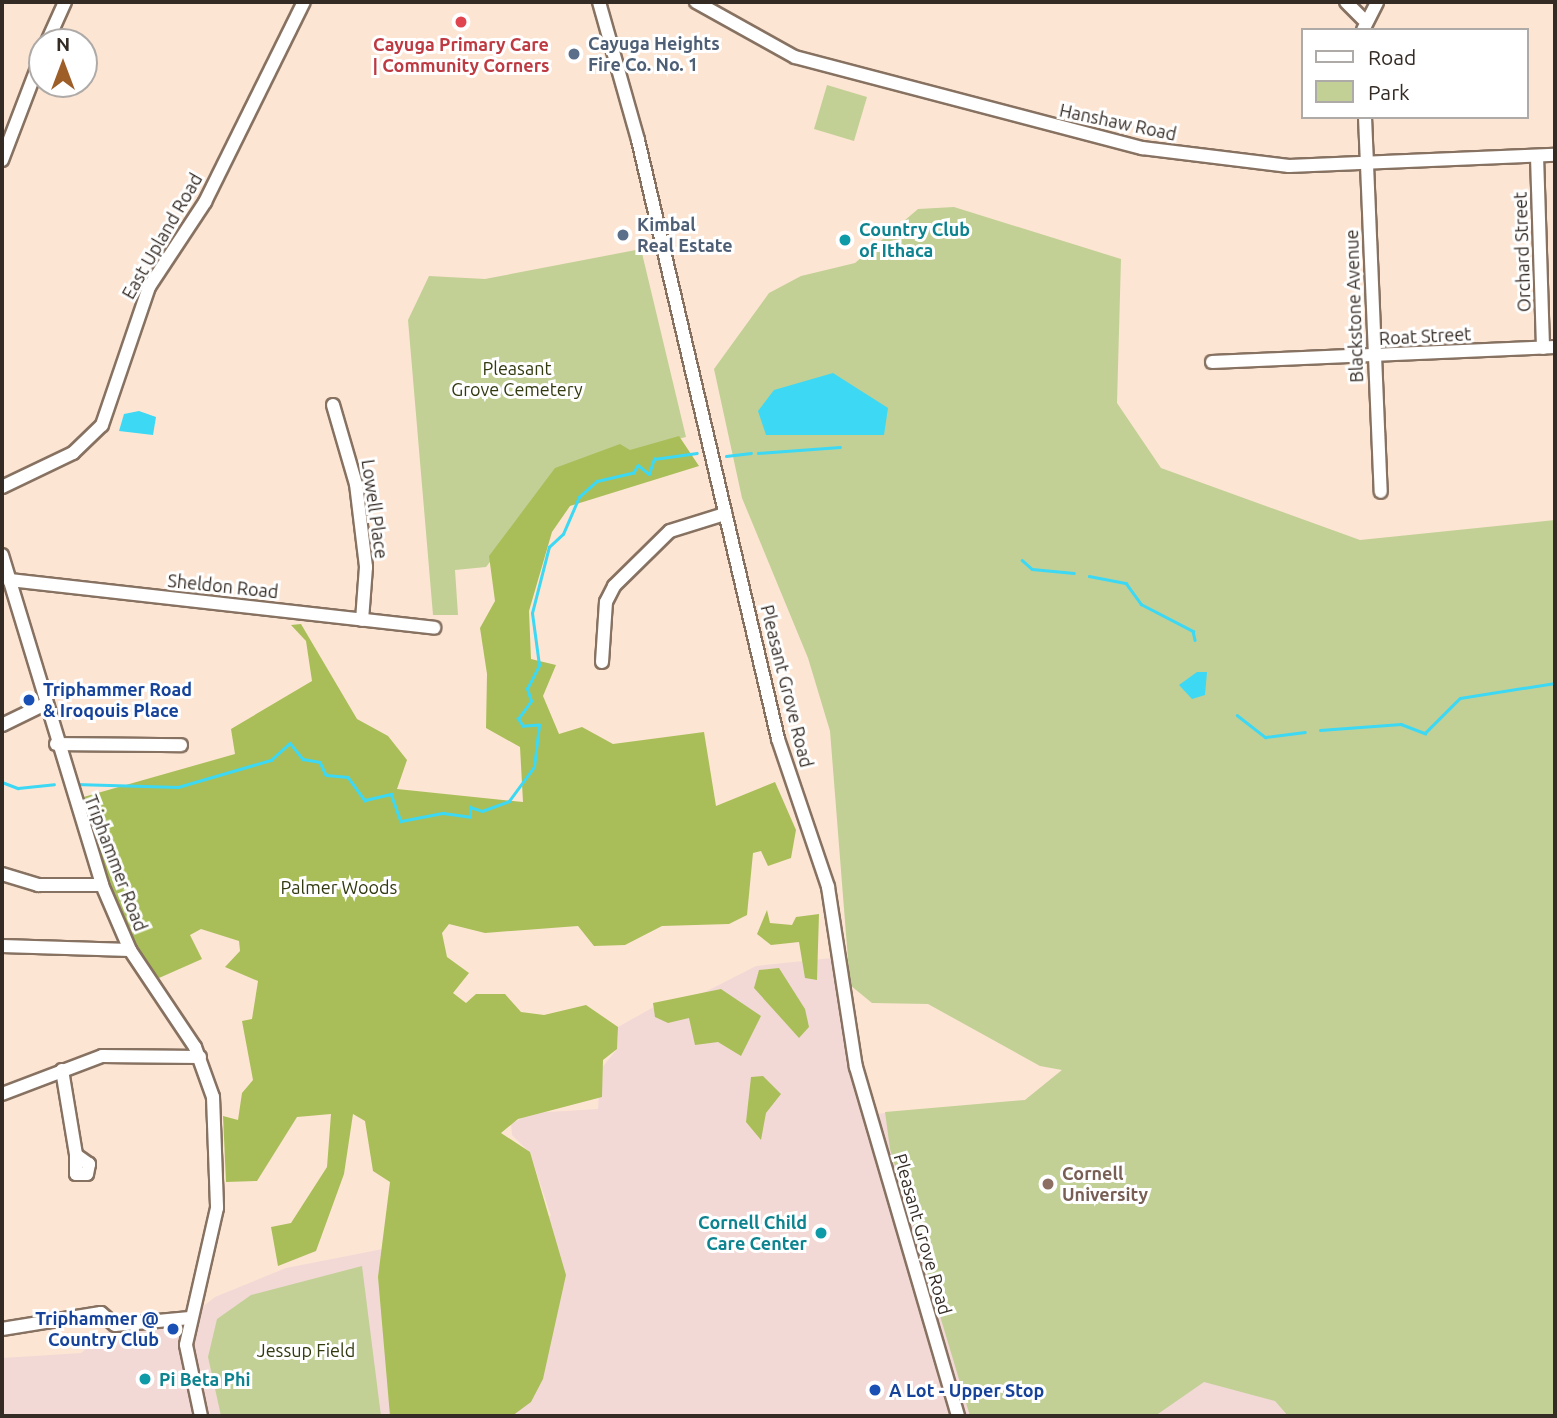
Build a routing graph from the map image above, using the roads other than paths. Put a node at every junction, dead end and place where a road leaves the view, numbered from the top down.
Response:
1 (65, 2) edge
2 (304, 2) edge
3 (599, 2) edge
4 (696, 2) edge
5 (1346, 2) edge
6 (1377, 2) edge
7 (1363, 25) edge
8 (53, 28) edge
9 (28, 92) edge
10 (1364, 119) edge
11 (1555, 155) edge
12 (1537, 156) junction
13 (2, 160) edge
14 (1366, 165) junction
15 (1549, 347) edge
16 (1373, 356) junction
17 (1212, 362) dead end
18 (333, 405) dead end
19 (2, 487) edge
20 (1381, 492) dead end
21 (725, 514) junction
22 (2, 555) edge
23 (9, 580) junction
24 (362, 620) junction
25 (434, 628) dead end
26 (602, 662) dead end
27 (43, 705) junction
28 (2, 725) edge
29 (55, 744) junction
30 (181, 745) dead end
31 (2, 874) edge
32 (102, 886) junction
33 (2, 946) edge
34 (130, 950) junction
35 (200, 1057) junction
36 (61, 1070) junction
37 (2, 1094) edge
38 (76, 1155) dead end
39 (190, 1318) junction
40 (2, 1329) edge
41 (201, 1416) edge
42 (958, 1416) edge

1 - 8 street
2 - 19 street, East Upland Road
3 - 21 street, Pleasant Grove Road
4 - 14 street, Hanshaw Road
5 - 7 street
6 - 7 street
9 - 13 street
10 - 14 street, Blackstone Avenue
11 - 12 street, Hanshaw Road
12 - 14 street, Hanshaw Road
12 - 15 street, Orchard Street
14 - 16 street, Blackstone Avenue
15 - 16 street, Roat Street
16 - 17 street, Roat Street
16 - 20 street, Blackstone Avenue
18 - 24 street, Lowell Place
21 - 26 street
21 - 42 street, Pleasant Grove Road
22 - 23 street, Triphammer Road
23 - 24 street, Sheldon Road
23 - 27 street, Triphammer Road
24 - 25 street, Sheldon Road
27 - 28 street
27 - 29 street, Triphammer Road
29 - 30 street
29 - 32 street, Triphammer Road
31 - 32 street
32 - 34 street, Triphammer Road
33 - 34 street
34 - 35 street, Triphammer Road
35 - 36 street
35 - 39 street, Triphammer Road
36 - 37 street
36 - 38 street
39 - 40 street
39 - 41 street, Triphammer Road

